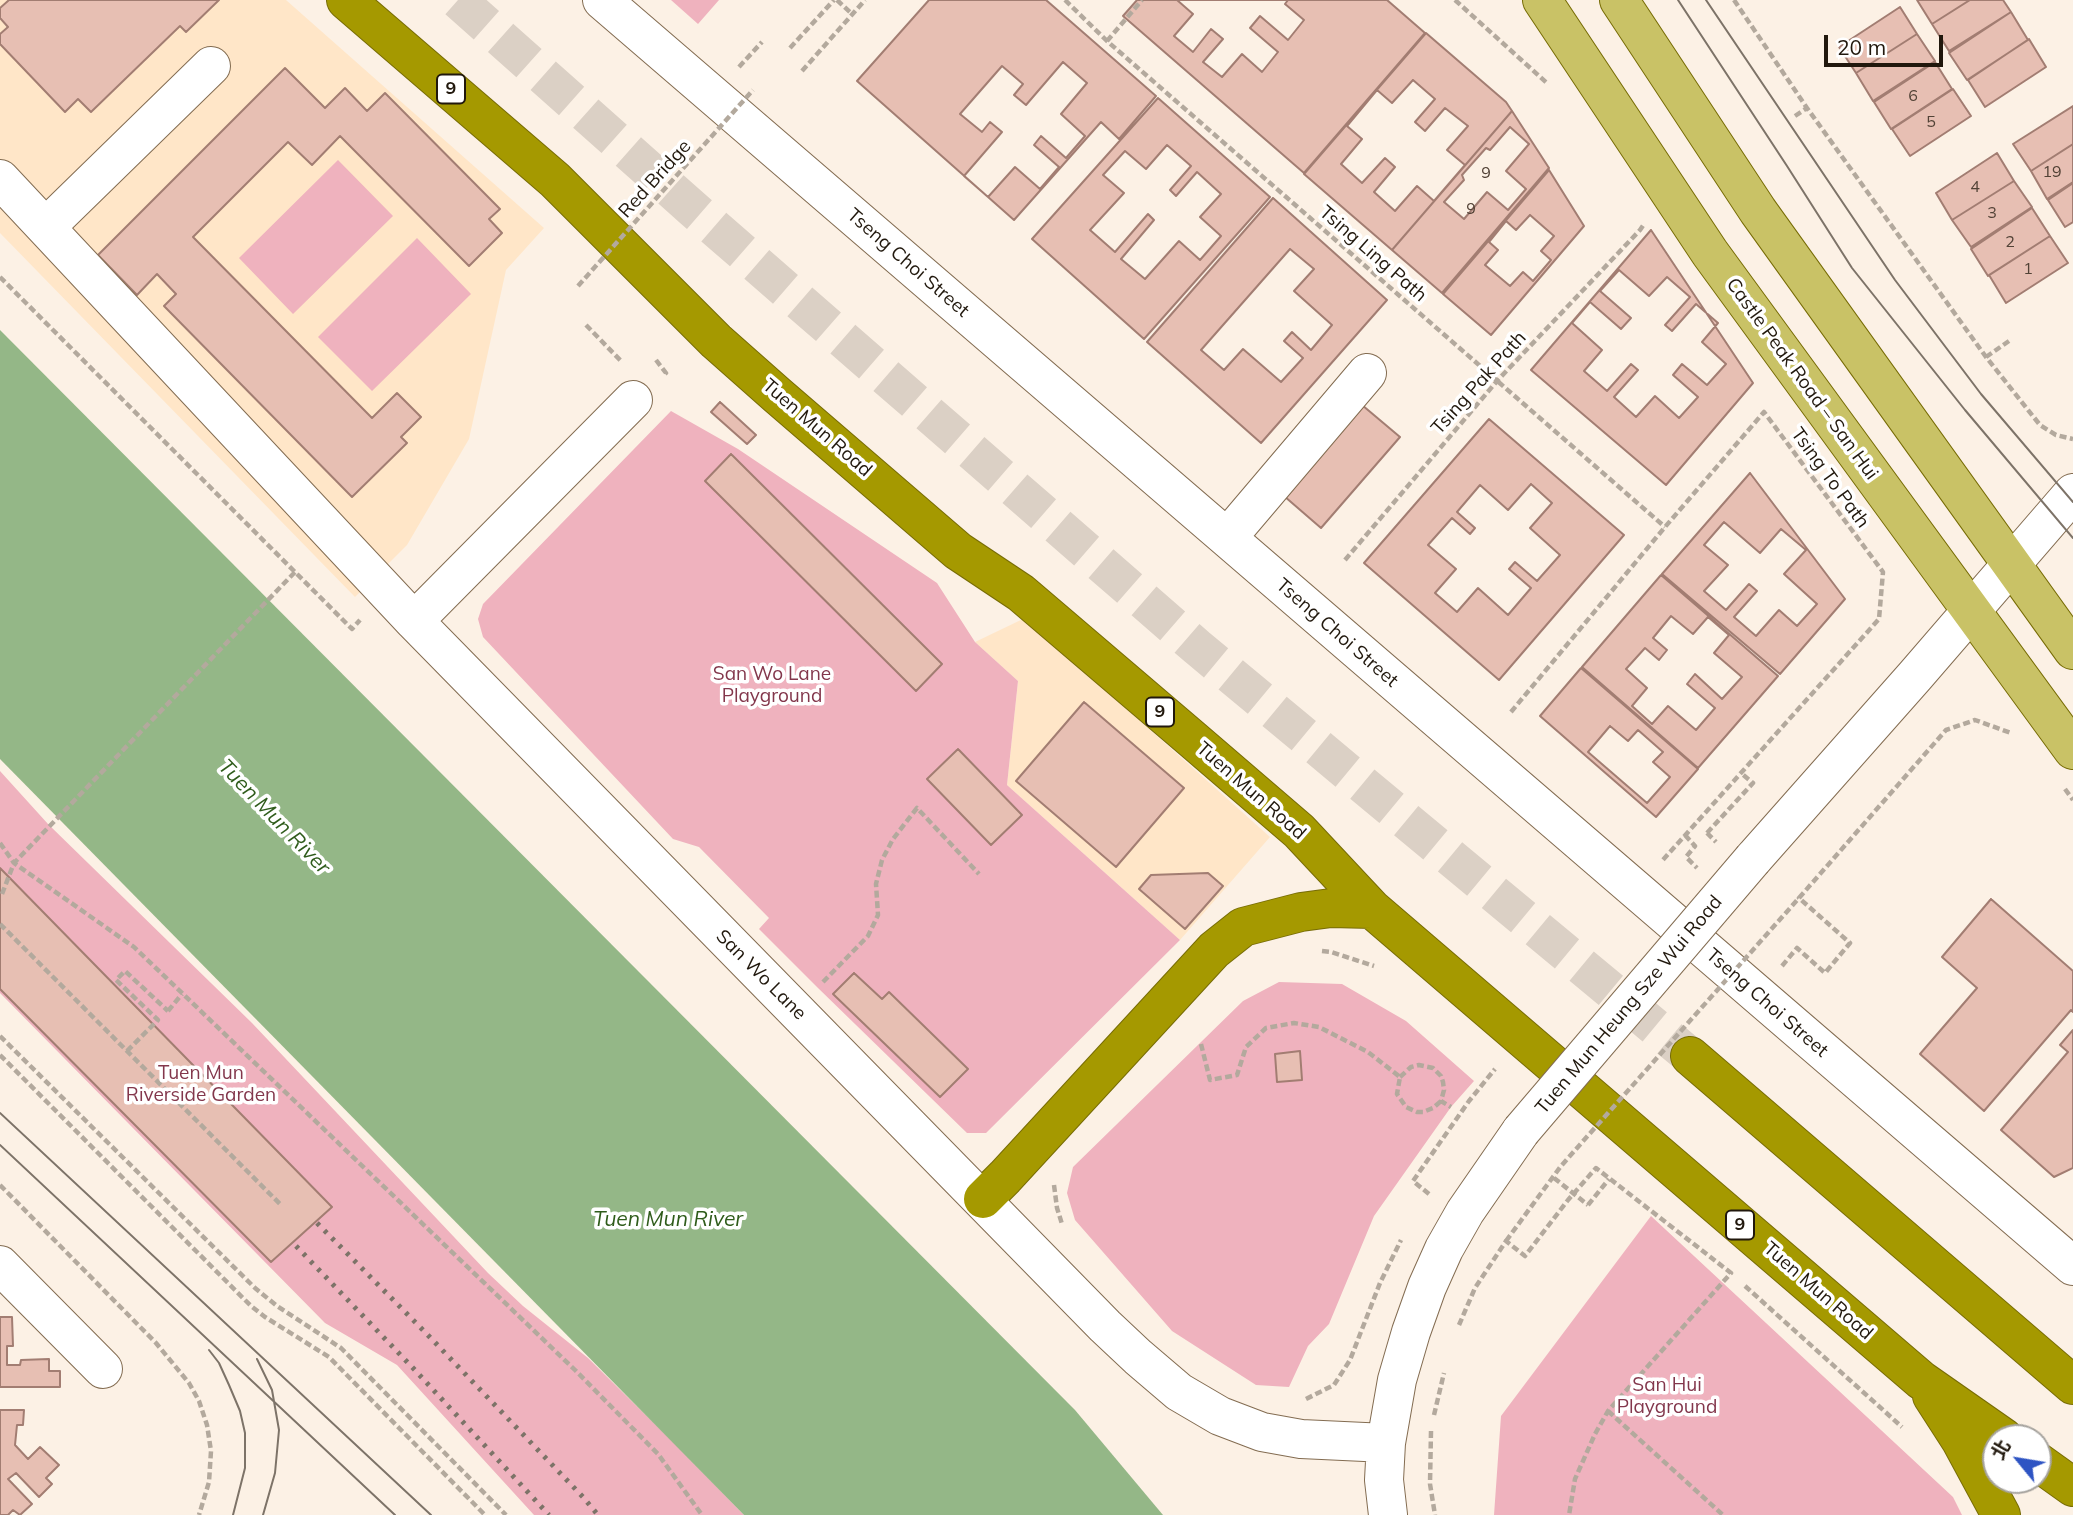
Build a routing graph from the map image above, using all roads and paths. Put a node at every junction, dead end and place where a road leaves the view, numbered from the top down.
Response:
1 (346, 0) edge
2 (602, 0) edge
3 (836, 0) edge
4 (866, 0) edge
5 (1065, 0) edge
6 (1142, 0) edge
7 (1455, 0) edge
8 (1542, 0) edge
9 (1619, 0) edge
10 (1734, 0) edge
11 (853, 15) junction
12 (1107, 41) junction
13 (790, 48) dead end
14 (211, 66) dead end
15 (802, 71) dead end
16 (1553, 88) dead end
17 (753, 90) dead end
18 (1807, 108) junction
19 (1795, 116) dead end
20 (0, 179) edge
21 (46, 227) junction
22 (1640, 230) dead end
23 (0, 277) edge
24 (578, 286) dead end
25 (586, 325) dead end
26 (2009, 341) dead end
27 (1986, 357) junction
28 (1367, 373) dead end
29 (1497, 381) junction
30 (631, 385) joint
31 (2073, 439) edge
32 (2073, 493) edge
33 (1665, 527) junction
34 (1227, 538) junction
35 (1345, 560) dead end
36 (2010, 564) junction
37 (295, 572) junction
38 (1970, 611) junction
39 (414, 621) junction
40 (352, 629) dead end
41 (2073, 650) edge
42 (1511, 712) dead end
43 (2047, 716) junction
44 (2073, 750) edge
45 (1741, 773) junction
46 (1707, 833) dead end
47 (1685, 835) junction
48 (0, 843) edge
49 (1686, 857) dead end
50 (14, 863) junction
51 (1658, 866) dead end
52 (979, 874) dead end
53 (2, 894) dead end
54 (1799, 898) junction
55 (1373, 909) junction
56 (0, 924) edge
57 (1317, 951) dead end
58 (1375, 966) dead end
59 (1777, 970) dead end
60 (818, 988) dead end
61 (182, 994) junction
62 (0, 1037) edge
63 (1201, 1044) dead end
64 (127, 1051) junction
65 (0, 1055) edge
66 (1689, 1056) tunnel mouth
67 (1486, 1062) dead end
68 (1400, 1077) junction
69 (1441, 1101) junction
70 (1451, 1107) dead end
71 (1056, 1177) dead end
72 (1554, 1178) junction
73 (1610, 1179) junction
74 (983, 1199) junction
75 (1423, 1204) dead end
76 (281, 1205) dead end
77 (1065, 1233) dead end
78 (1405, 1235) dead end
79 (1506, 1241) junction
80 (2072, 1264) edge
81 (0, 1265) edge
82 (1741, 1282) dead end
83 (1455, 1333) dead end
84 (1445, 1366) dead end
85 (103, 1369) dead end
86 (1921, 1380) junction
87 (2073, 1385) edge
88 (1295, 1403) dead end
89 (1608, 1411) junction
90 (1984, 1424) edge
91 (1906, 1431) dead end
92 (1386, 1443) junction
93 (2052, 1472) edge
94 (2073, 1488) edge
95 (485, 1515) edge
96 (506, 1515) edge
97 (702, 1515) edge
98 (1388, 1515) edge
99 (1435, 1515) edge
100 (1569, 1515) edge
101 (1723, 1515) edge
102 (2001, 1515) edge

1 - 55 highway, Tuen Mun Road / 9
2 - 34 street, Tseng Choi Street
3 - 11 path
3 - 13 path
4 - 11 path
5 - 12 path, Tsing Ling Path
6 - 12 path
7 - 16 path
8 - 38 main road, Castle Peak Road – San Hui
9 - 36 main road
10 - 18 path
11 - 15 path
12 - 29 path, Tsing Ling Path
14 - 21 street
17 - 24 path, Red Bridge, bridge
18 - 19 path
18 - 27 path
20 - 21 street, San Wo Lane
21 - 39 street, San Wo Lane
22 - 29 path, Tsing Pak Path
23 - 37 path
25 - 30 path
26 - 27 path
27 - 31 path
28 - 34 street
29 - 33 path, Tsing Ling Path
29 - 35 path, Tsing Pak Path
30 - 39 street
32 - 36 street, Tuen Mun Heung Sze Wui Road
33 - 42 path, Tsing To Path
33 - 45 path, Tsing To Path
34 - 80 street, Tseng Choi Street
36 - 38 street, Tuen Mun Heung Sze Wui Road
36 - 41 main road
37 - 40 path
37 - 50 path
38 - 43 main road, Castle Peak Road – San Hui
38 - 92 street, Tuen Mun Heung Sze Wui Road, bridge
39 - 74 street, San Wo Lane
43 - 44 main road, Castle Peak Road – San Hui
43 - 54 path
45 - 46 path
45 - 47 path, Tsing To Path
47 - 49 path
47 - 51 path, Tsing To Path
48 - 50 path
50 - 53 path
50 - 61 path
52 - 60 path
54 - 59 path
54 - 72 path, bridge
55 - 74 highway
55 - 86 highway, Tuen Mun Road / 9
56 - 64 path
57 - 58 path
61 - 64 path, bridge
61 - 97 path
62 - 96 path
63 - 68 path
64 - 76 path
65 - 95 path
66 - 87 highway
67 - 75 path
68 - 69 path
68 - 69 path
69 - 70 path
71 - 77 path
72 - 73 path, bridge
72 - 79 path, bridge
73 - 79 path
73 - 89 path
74 - 92 street, San Wo Lane
78 - 88 path
79 - 83 path
81 - 85 street
82 - 91 path
84 - 99 path
86 - 90 highway, Tuen Mun Road / 9
86 - 102 highway
89 - 100 path
89 - 101 path
92 - 98 street, Tuen Mun Heung Sze Wui Road
93 - 94 highway

